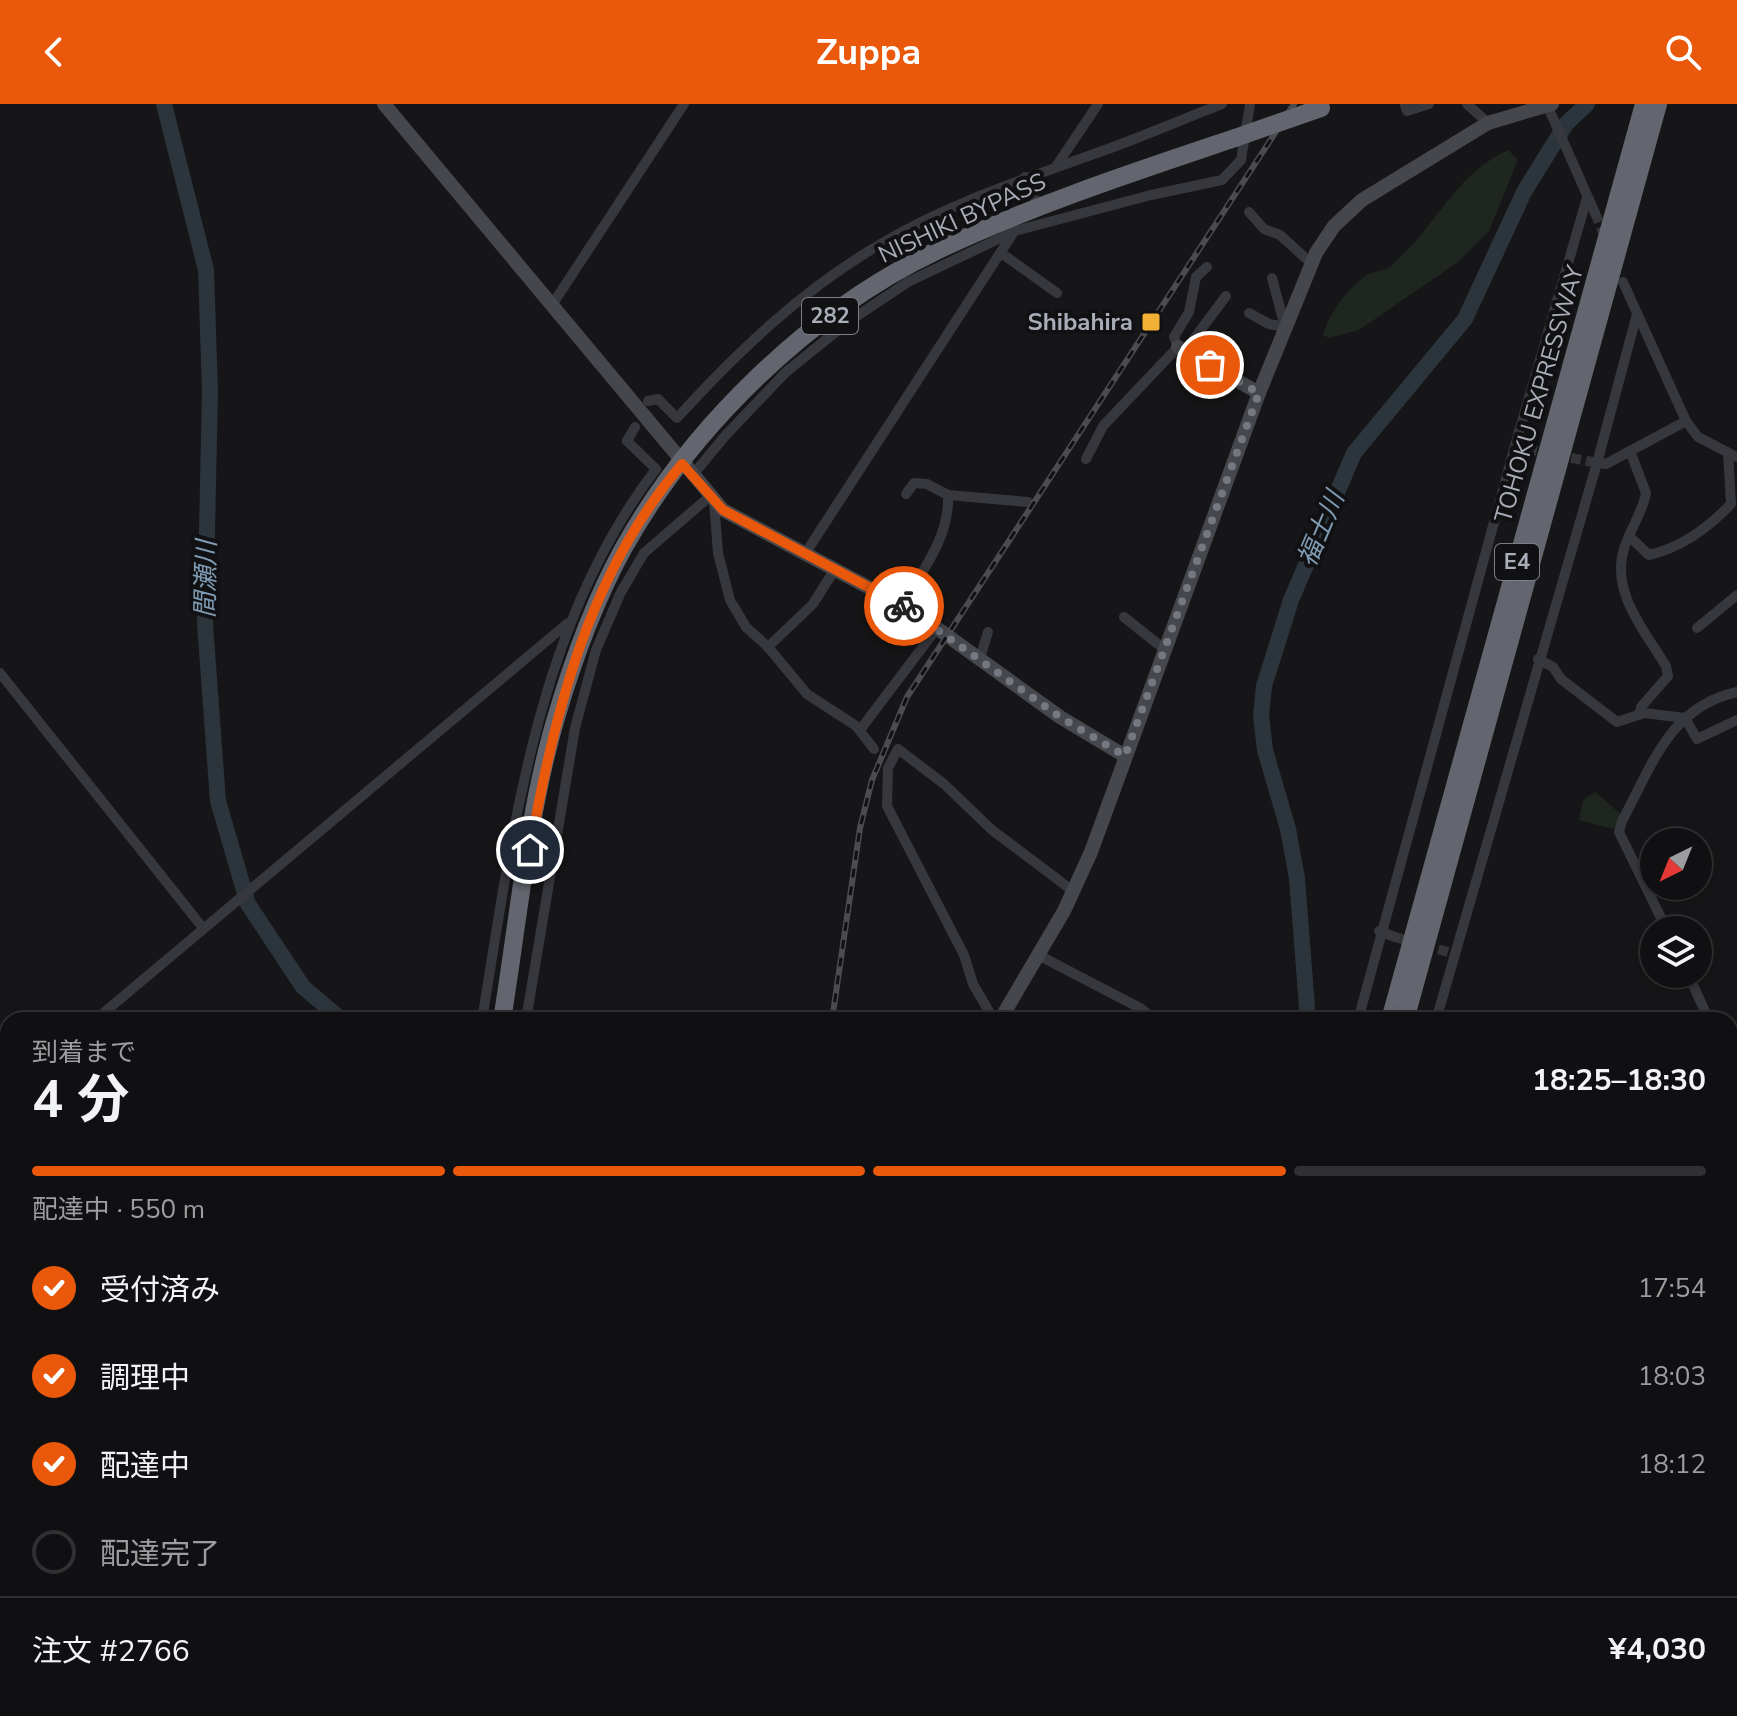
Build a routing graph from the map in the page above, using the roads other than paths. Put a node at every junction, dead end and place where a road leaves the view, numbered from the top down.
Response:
1 (384, 104) edge
2 (684, 104) edge
3 (1098, 104) edge
4 (1222, 104) edge
5 (1250, 104) edge
6 (1429, 104) edge
7 (1467, 104) edge
8 (1644, 104) edge
9 (1658, 104) edge
10 (1405, 105) edge
11 (1328, 106) edge
12 (1550, 106) edge
13 (1488, 123) junction
14 (1056, 167) junction
15 (1025, 177) junction
16 (1587, 198) junction
17 (1038, 206) junction
18 (1249, 212) dead end
19 (1595, 213) tunnel mouth
20 (1015, 224) junction
21 (1001, 253) junction
22 (1311, 263) junction
23 (1207, 267) dead end
24 (1272, 278) dead end
25 (1623, 282) dead end
26 (1057, 293) dead end
27 (1226, 296) dead end
28 (552, 305) junction
29 (1249, 313) dead end
30 (1637, 314) junction
31 (1285, 327) junction
32 (1181, 349) junction
33 (1259, 393) junction
34 (648, 401) dead end
35 (1686, 421) junction
36 (635, 427) dead end
37 (1514, 449) junction
38 (1527, 449) tunnel mouth
39 (1630, 451) junction
40 (1733, 455) edge
41 (1086, 459) dead end
42 (1595, 462) junction
43 (687, 470) junction
44 (906, 494) dead end
45 (948, 495) junction
46 (712, 499) junction
47 (1028, 502) dead end
48 (1629, 536) junction
49 (805, 554) junction
50 (835, 569) junction
51 (1737, 595) edge
52 (902, 605) junction
53 (1124, 617) dead end
54 (571, 621) junction
55 (937, 628) junction
56 (1697, 628) dead end
57 (988, 632) dead end
58 (768, 647) junction
59 (1164, 649) junction
60 (980, 658) junction
61 (1538, 659) junction
62 (0, 673) edge
63 (1737, 692) edge
64 (1639, 715) junction
65 (1685, 718) junction
66 (1737, 720) edge
67 (860, 730) junction
68 (874, 749) dead end
69 (1125, 756) junction
70 (1073, 891) junction
71 (1660, 916) edge
72 (203, 928) junction
73 (1379, 931) junction
74 (1395, 937) tunnel mouth
75 (1040, 956) junction
76 (1694, 988) edge
77 (104, 1012) edge
78 (483, 1012) edge
79 (503, 1012) edge
80 (527, 1012) edge
81 (989, 1012) edge
82 (1005, 1012) edge
83 (1145, 1012) edge
84 (1360, 1012) edge
85 (1392, 1012) edge
86 (1407, 1012) edge
87 (1438, 1012) edge
88 (1705, 1012) edge

1 - 28 street
2 - 28 street
3 - 14 street
4 - 14 street
5 - 20 street
6 - 10 street
7 - 13 street
8 - 85 highway, TOHOKU EXPRESSWAY / E4
9 - 86 highway, TOHOKU EXPRESSWAY / E4
11 - 17 highway, NISHIKI BYPASS / 282, bridge
12 - 13 street
12 - 16 street
13 - 22 street
14 - 15 street
15 - 17 street
15 - 34 street
16 - 19 street
16 - 37 street
17 - 20 highway, NISHIKI BYPASS / 282
18 - 22 street
20 - 21 street
20 - 43 highway, NISHIKI BYPASS / 282
21 - 26 street
21 - 49 street
22 - 31 street
23 - 32 street
24 - 31 street
25 - 30 street
27 - 32 street
28 - 43 street
29 - 31 street
30 - 35 street
30 - 42 street
31 - 33 street
32 - 33 street
32 - 41 street
33 - 59 street
35 - 39 street
35 - 40 street
36 - 54 street
37 - 38 street
37 - 73 street
39 - 42 street
39 - 48 street
40 - 48 street
42 - 61 street
43 - 46 street
43 - 79 highway, NISHIKI BYPASS / 282
44 - 45 street
45 - 47 street
45 - 52 street
46 - 49 street
46 - 58 street
46 - 80 street
48 - 64 street
49 - 50 street
50 - 52 street
50 - 58 street
51 - 56 street
52 - 55 street
53 - 59 street
54 - 72 street
54 - 78 street
55 - 60 street
55 - 67 street
57 - 60 street
58 - 67 street
59 - 69 street
60 - 69 street
61 - 64 street
61 - 87 street
62 - 72 street
63 - 65 street
64 - 65 street
65 - 66 street
65 - 71 street
67 - 68 street
69 - 70 street
70 - 75 street
70 - 81 street
72 - 77 street
73 - 74 street
73 - 84 street
75 - 82 street
75 - 83 street
76 - 88 street

